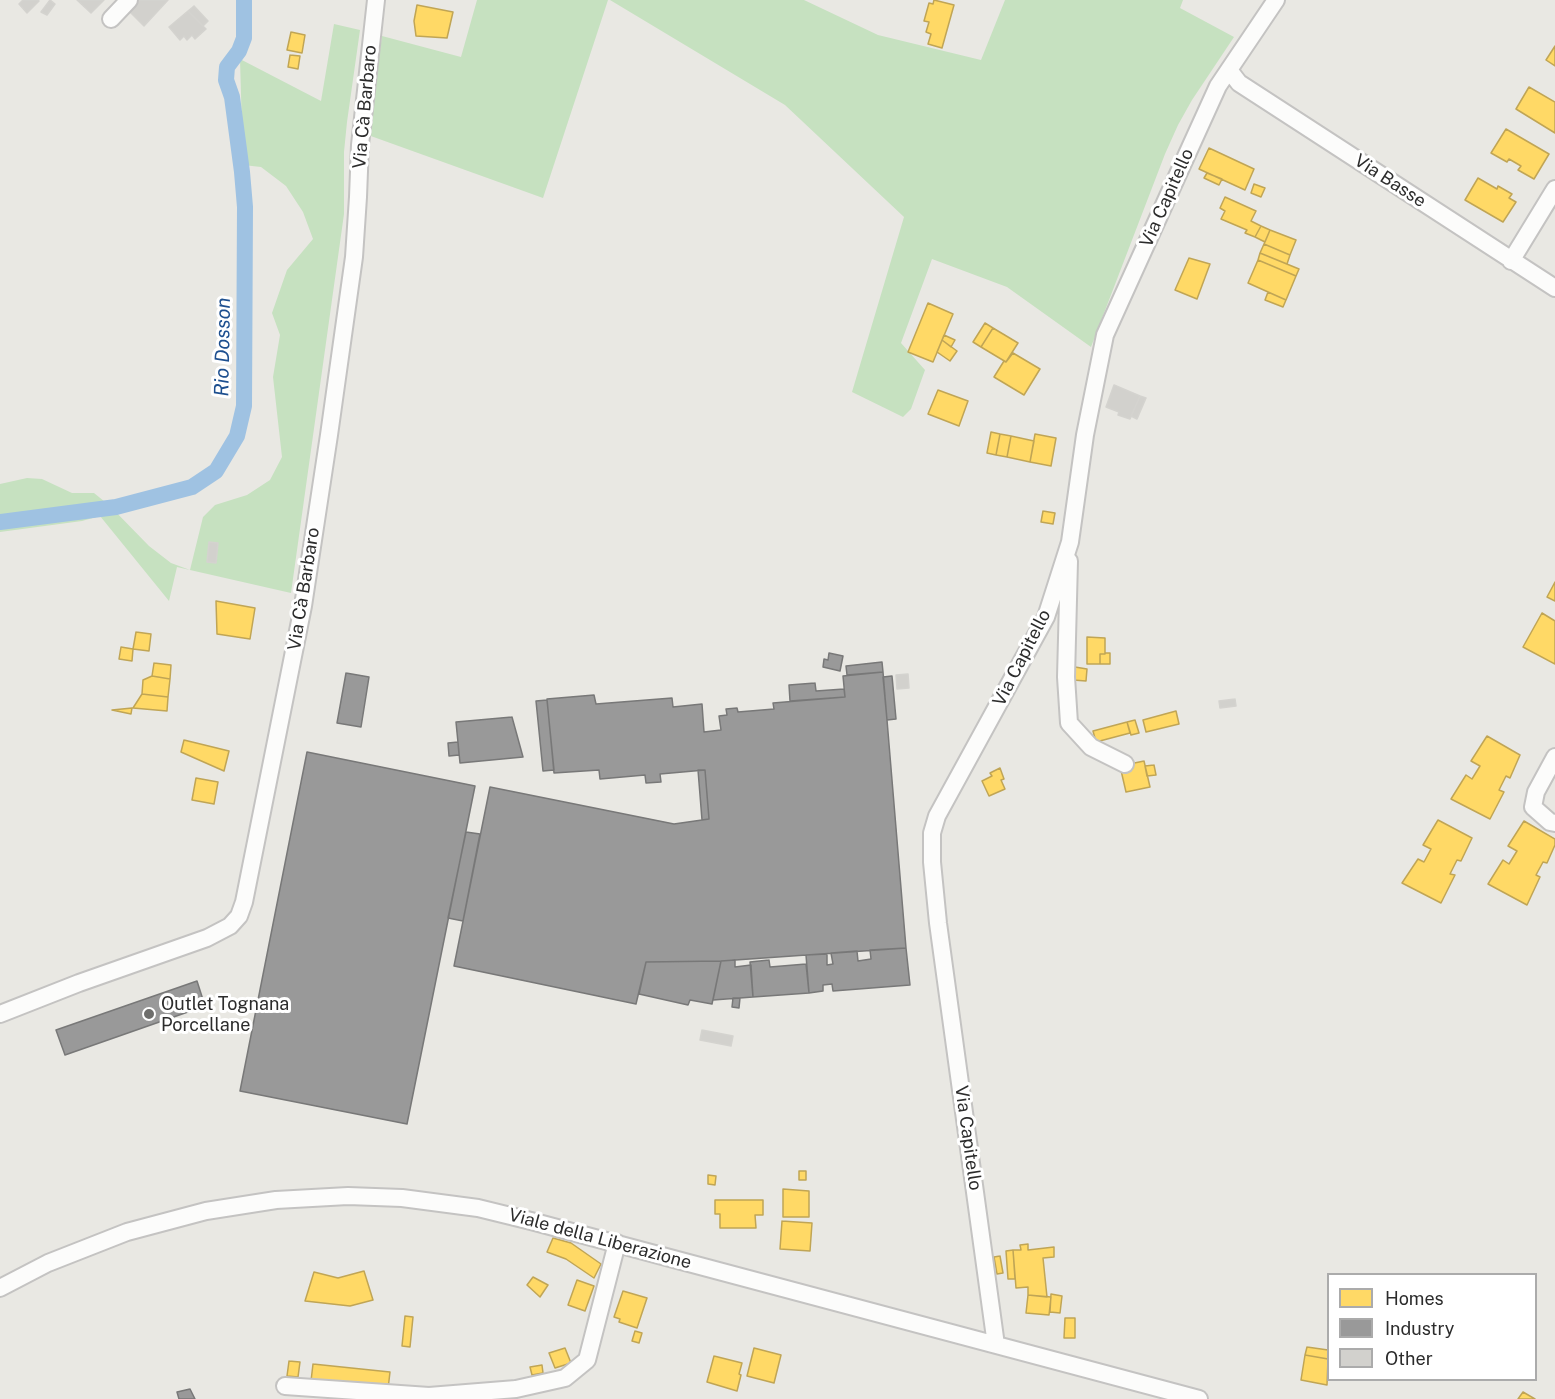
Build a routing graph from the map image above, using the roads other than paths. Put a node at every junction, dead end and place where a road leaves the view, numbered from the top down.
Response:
1 (129, 0) edge
2 (375, 0) edge
3 (1276, 0) edge
4 (111, 19) dead end
5 (1229, 70) junction
6 (1555, 189) edge
7 (1511, 261) junction
8 (1555, 288) edge
9 (1070, 542) junction
10 (1555, 757) edge
11 (1125, 764) dead end
12 (1555, 823) edge
13 (0, 1014) edge
14 (617, 1243) junction
15 (0, 1288) edge
16 (996, 1345) junction
17 (285, 1386) dead end
18 (1199, 1399) edge

1 - 4 street
2 - 13 street, Via Cà Barbaro
3 - 5 street, Via Capitello
5 - 7 street, Via Basse
5 - 9 street, Via Capitello
6 - 7 street
7 - 8 street, Via Basse
9 - 11 street
9 - 16 street, Via Capitello
10 - 12 street
14 - 15 street, Viale della Liberazione
14 - 16 street, Viale della Liberazione
14 - 17 street
16 - 18 street, Viale della Liberazione

